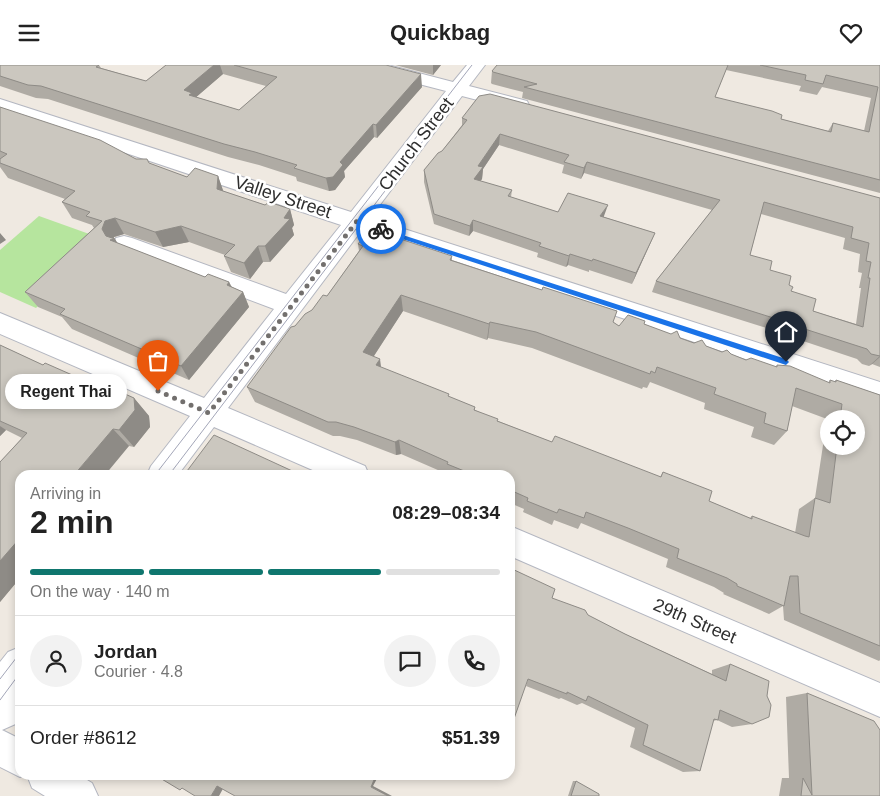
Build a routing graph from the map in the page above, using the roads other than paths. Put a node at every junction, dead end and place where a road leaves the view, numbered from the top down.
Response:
1 (367, 65) edge
2 (476, 65) edge
3 (458, 89) junction
4 (0, 105) edge
5 (534, 109) edge
6 (357, 221) junction
7 (124, 244) edge
8 (291, 306) junction
9 (0, 323) edge
10 (880, 393) edge
11 (209, 413) junction
12 (165, 470) edge
13 (195, 470) edge
14 (343, 470) edge
15 (515, 543) edge
16 (15, 670) edge
17 (0, 690) edge
18 (880, 700) edge
19 (15, 706) edge
20 (0, 713) edge
21 (0, 747) edge
22 (15, 756) edge
23 (53, 780) edge
24 (79, 796) edge

1 - 3 street
2 - 3 street, Church Street
3 - 5 street
3 - 6 street, Church Street
4 - 6 street, Valley Street
6 - 8 street, Church Street
6 - 10 street, Valley Street
7 - 8 street
8 - 11 street, Church Street
9 - 11 street
11 - 12 street, Church Street
11 - 13 street
11 - 14 street
15 - 18 street, 29th Street
16 - 17 street
19 - 20 street
21 - 22 street
23 - 24 street

